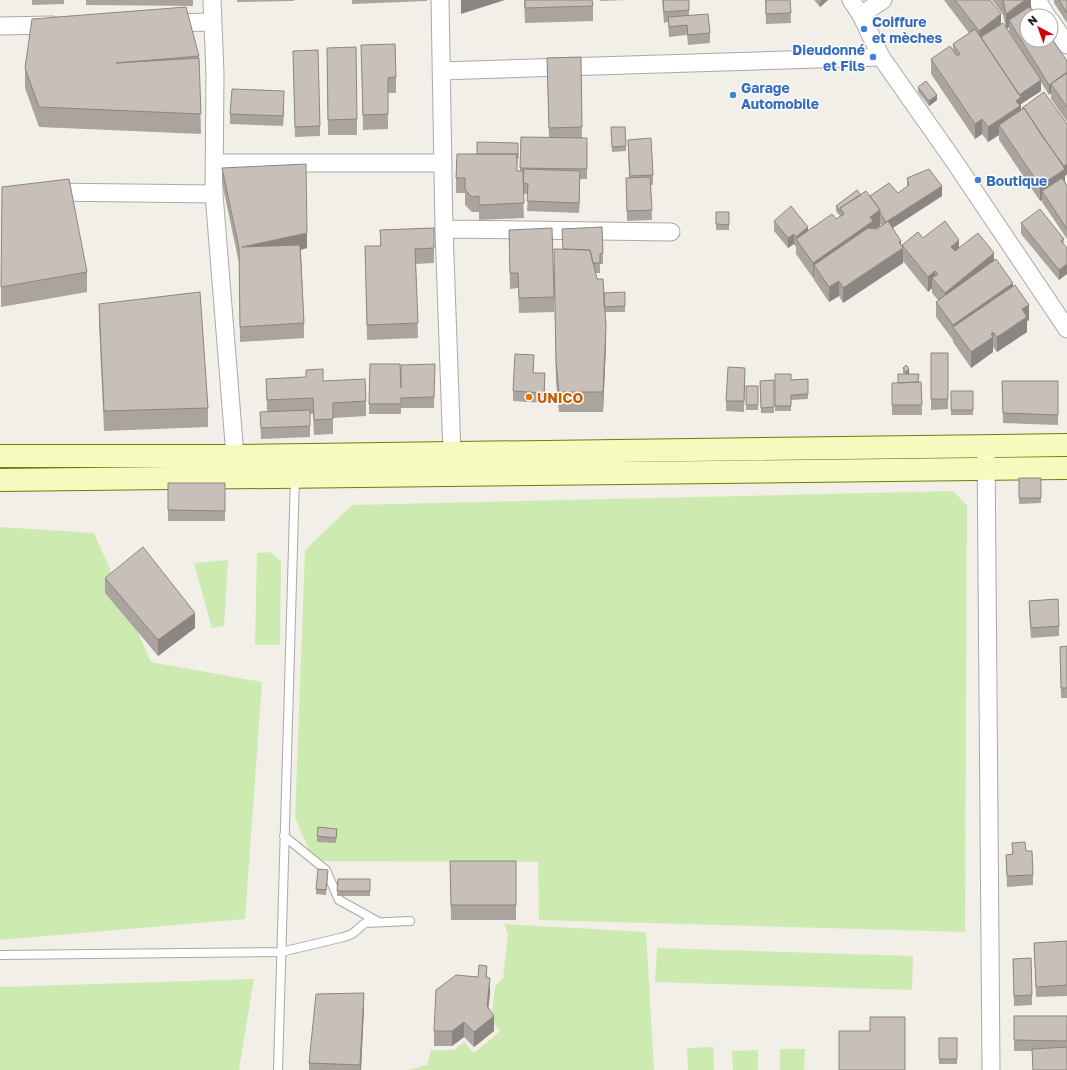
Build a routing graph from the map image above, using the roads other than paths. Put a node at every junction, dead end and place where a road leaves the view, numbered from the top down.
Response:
1 (212, 0) edge
2 (440, 0) edge
3 (851, 0) edge
4 (883, 0) edge
5 (861, 15) junction
6 (213, 22) junction
7 (150, 23) edge
8 (71, 25) edge
9 (0, 26) edge
10 (1059, 33) edge
11 (1067, 45) edge
12 (881, 57) junction
13 (441, 71) junction
14 (215, 163) junction
15 (443, 163) junction
16 (32, 191) edge
17 (214, 194) junction
18 (444, 229) junction
19 (671, 232) dead end
20 (1067, 329) edge
21 (986, 445) junction
22 (1067, 445) edge
23 (336, 453) junction
24 (452, 453) junction
25 (0, 456) edge
26 (235, 456) junction
27 (1067, 468) edge
28 (986, 469) junction
29 (335, 476) junction
30 (295, 477) junction
31 (0, 480) edge
32 (284, 836) junction
33 (378, 921) junction
34 (410, 921) dead end
35 (281, 952) junction
36 (0, 955) edge
37 (278, 1070) edge
38 (991, 1070) edge

1 - 6 street
2 - 13 street
3 - 5 street
4 - 5 street
5 - 12 street
6 - 7 street
6 - 14 street
8 - 9 street
10 - 11 street
12 - 13 street
12 - 20 street
13 - 15 street
14 - 15 street
14 - 17 street
15 - 18 street
16 - 17 street
17 - 26 street
18 - 19 street
18 - 24 street
21 - 22 main road
21 - 24 main road
21 - 28 street
23 - 24 main road
23 - 26 main road
23 - 29 main road
25 - 26 main road
27 - 28 main road
28 - 29 main road
28 - 38 street
29 - 30 main road
30 - 31 main road
30 - 32 lane
32 - 33 lane
32 - 35 lane
33 - 34 lane
33 - 35 lane
35 - 36 lane
35 - 37 lane

